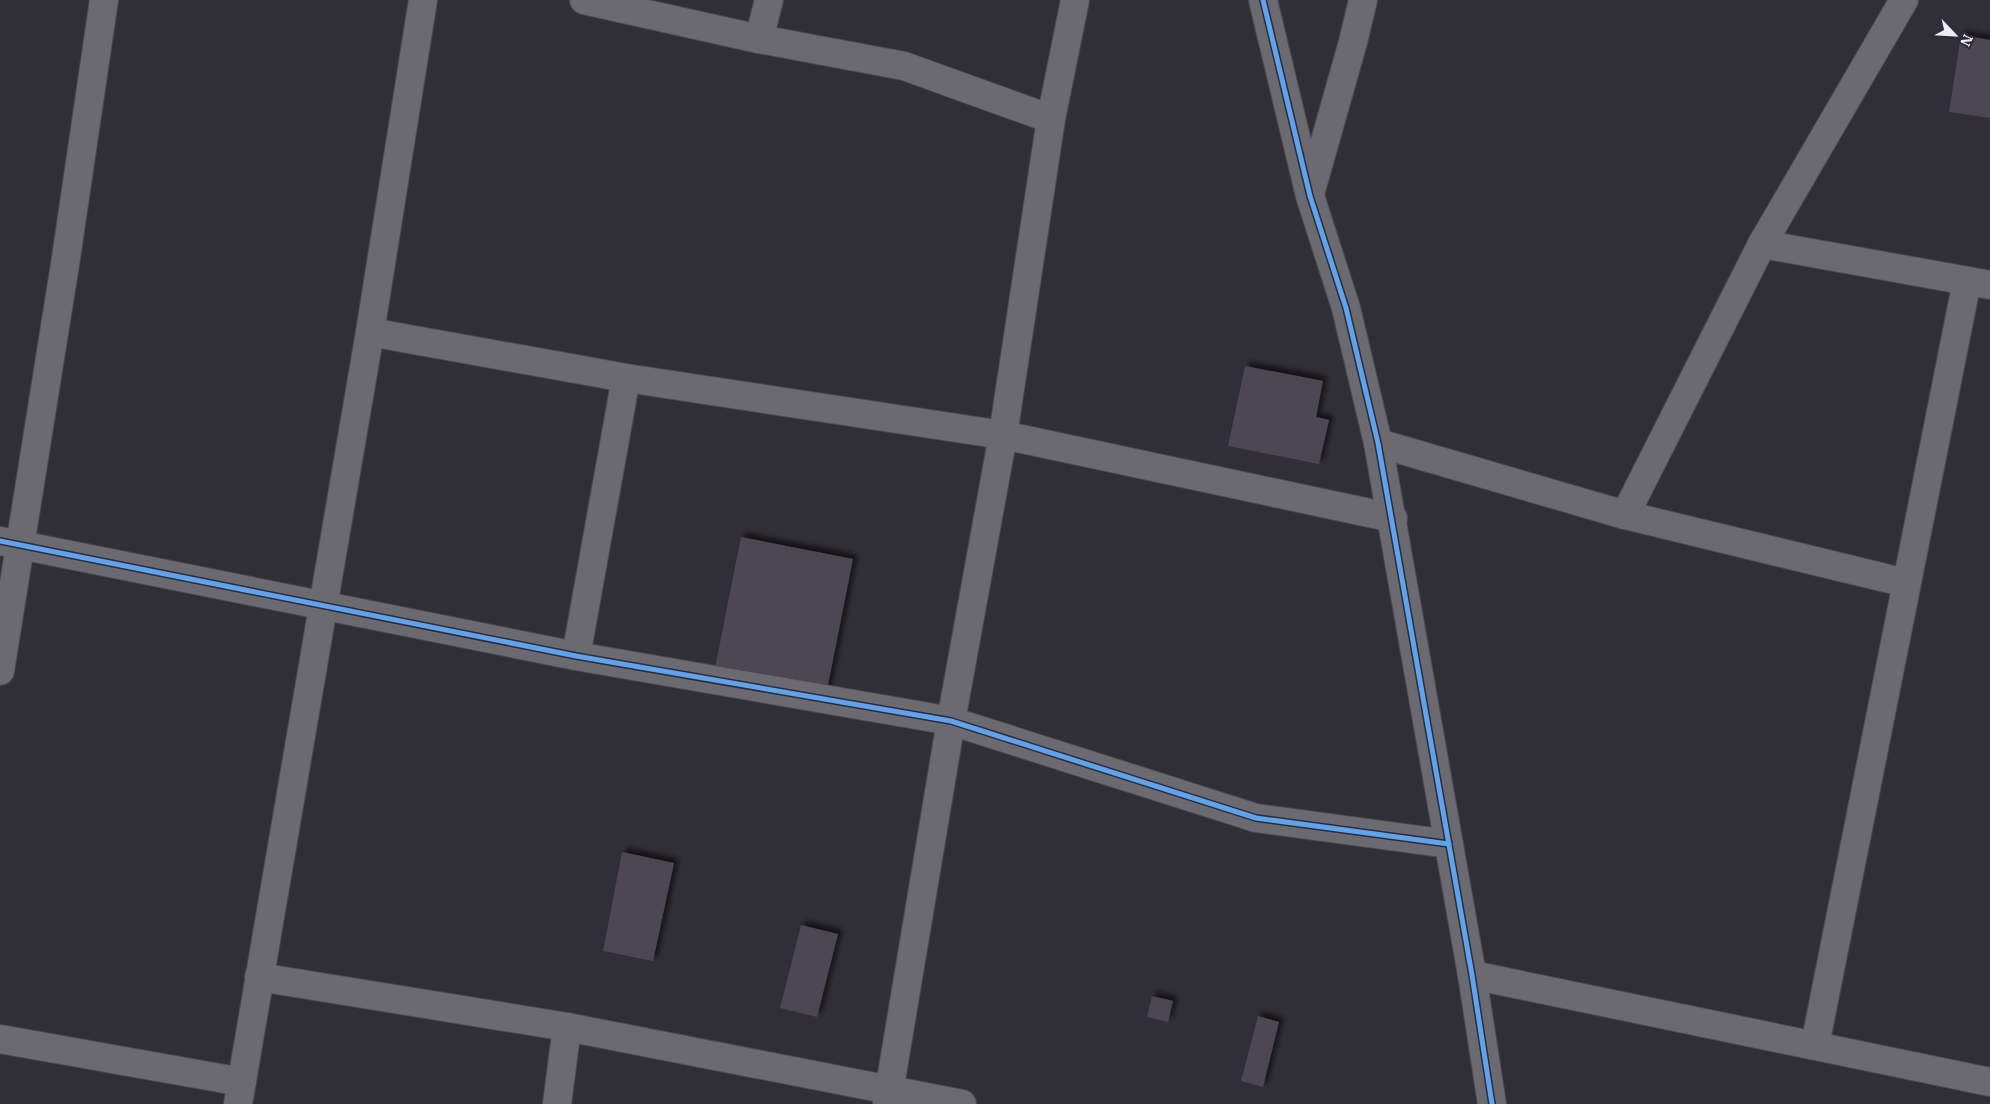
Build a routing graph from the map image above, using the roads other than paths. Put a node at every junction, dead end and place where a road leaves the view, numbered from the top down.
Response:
1 (104, 0) edge
2 (423, 0) edge
3 (584, 0) edge
4 (769, 0) edge
5 (1075, 0) edge
6 (1263, 0) edge
7 (1363, 0) edge
8 (1904, 0) edge
9 (759, 39) junction
10 (1051, 119) junction
11 (1310, 196) junction
12 (1762, 244) junction
13 (1979, 283) edge
14 (370, 332) junction
15 (626, 378) junction
16 (1003, 435) junction
17 (1378, 443) junction
18 (1625, 514) junction
19 (1393, 518) junction
20 (11, 543) edge
21 (1906, 583) junction
22 (322, 606) junction
23 (576, 656) junction
24 (0, 671) edge
25 (951, 720) junction
26 (1449, 844) junction
27 (1472, 975) junction
28 (259, 977) junction
29 (567, 1027) junction
30 (0, 1039) edge
31 (1815, 1045) junction
32 (1990, 1082) edge
33 (240, 1093) edge
34 (888, 1098) edge
35 (557, 1104) edge
36 (962, 1104) edge
37 (1492, 1104) edge

1 - 20 street
2 - 14 street
3 - 9 street
4 - 9 street
5 - 10 street
6 - 11 street
7 - 11 street
8 - 12 street
9 - 10 street
10 - 16 street
11 - 17 street
12 - 13 street
12 - 18 street
13 - 21 street
14 - 15 street
14 - 22 street
15 - 16 street
15 - 23 street
16 - 19 street
16 - 25 street
17 - 18 street
17 - 19 street
18 - 21 street
19 - 26 street
20 - 22 street
20 - 24 street
21 - 31 street
22 - 23 street
22 - 28 street
23 - 25 street
25 - 26 street
25 - 34 street
26 - 27 street
27 - 31 street
27 - 37 street
28 - 29 street
28 - 33 street
29 - 34 street
29 - 35 street
30 - 33 street
31 - 32 street
34 - 36 street

